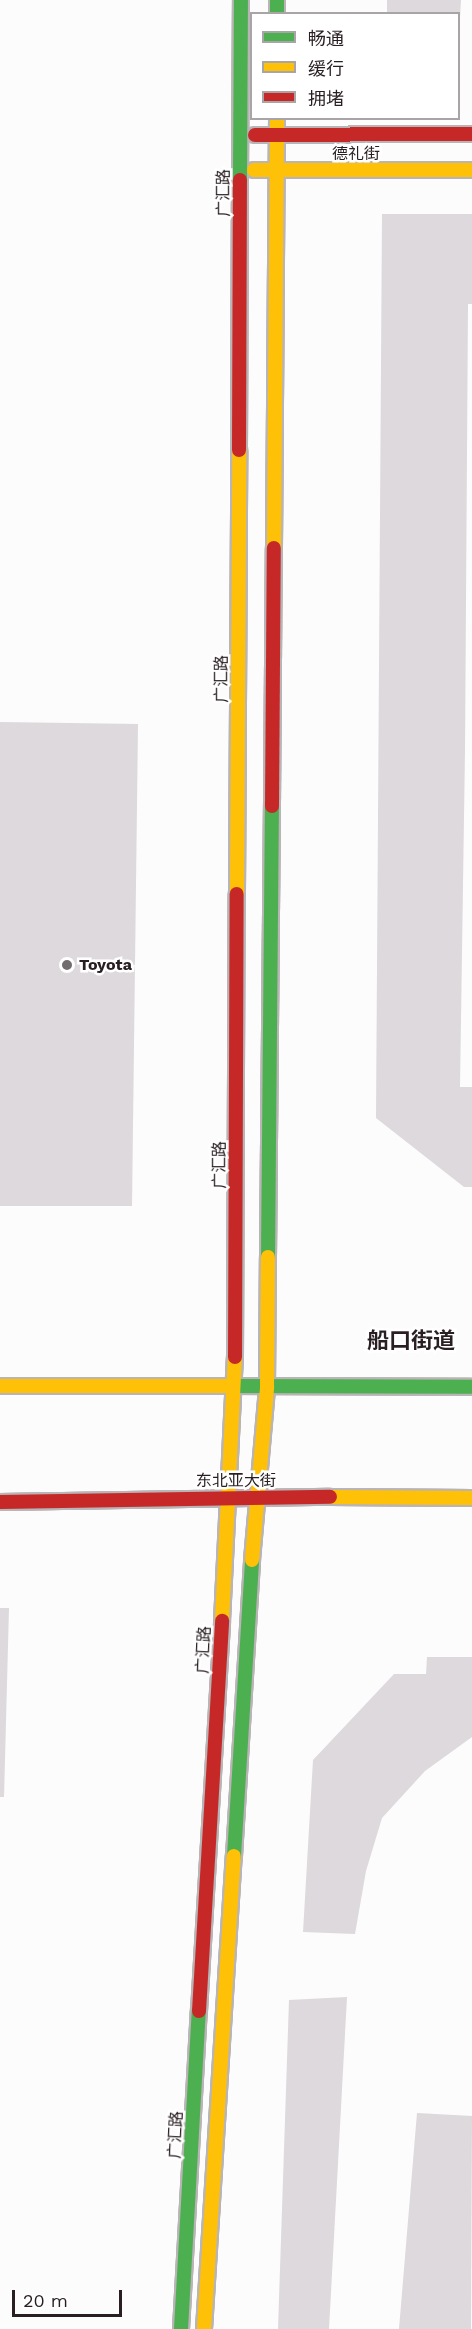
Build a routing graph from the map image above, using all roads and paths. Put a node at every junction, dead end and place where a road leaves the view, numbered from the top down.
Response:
1 (241, 0) edge
2 (277, 120) edge
3 (276, 134) junction
4 (472, 134) edge
5 (241, 135) junction
6 (275, 170) junction
7 (472, 170) edge
8 (240, 171) junction
9 (0, 1386) edge
10 (235, 1386) junction
11 (267, 1387) junction
12 (472, 1387) edge
13 (230, 1497) junction
14 (256, 1498) junction
15 (472, 1498) edge
16 (0, 1502) edge
17 (181, 2329) edge
18 (204, 2329) edge

1 - 5 street, 广汇路
2 - 3 street
3 - 4 street, 德礼街
3 - 5 street, 德礼街
3 - 6 street
5 - 8 street, 广汇路
6 - 7 street, 德礼街
6 - 8 street, 德礼街
6 - 11 street
8 - 10 street, 广汇路
9 - 10 street
10 - 11 street
10 - 13 street, 广汇路
11 - 12 street
11 - 14 street
13 - 14 street, 东北亚大街
13 - 16 street, 东北亚大街
13 - 17 street, 广汇路
14 - 15 street, 东北亚大街
14 - 18 street

